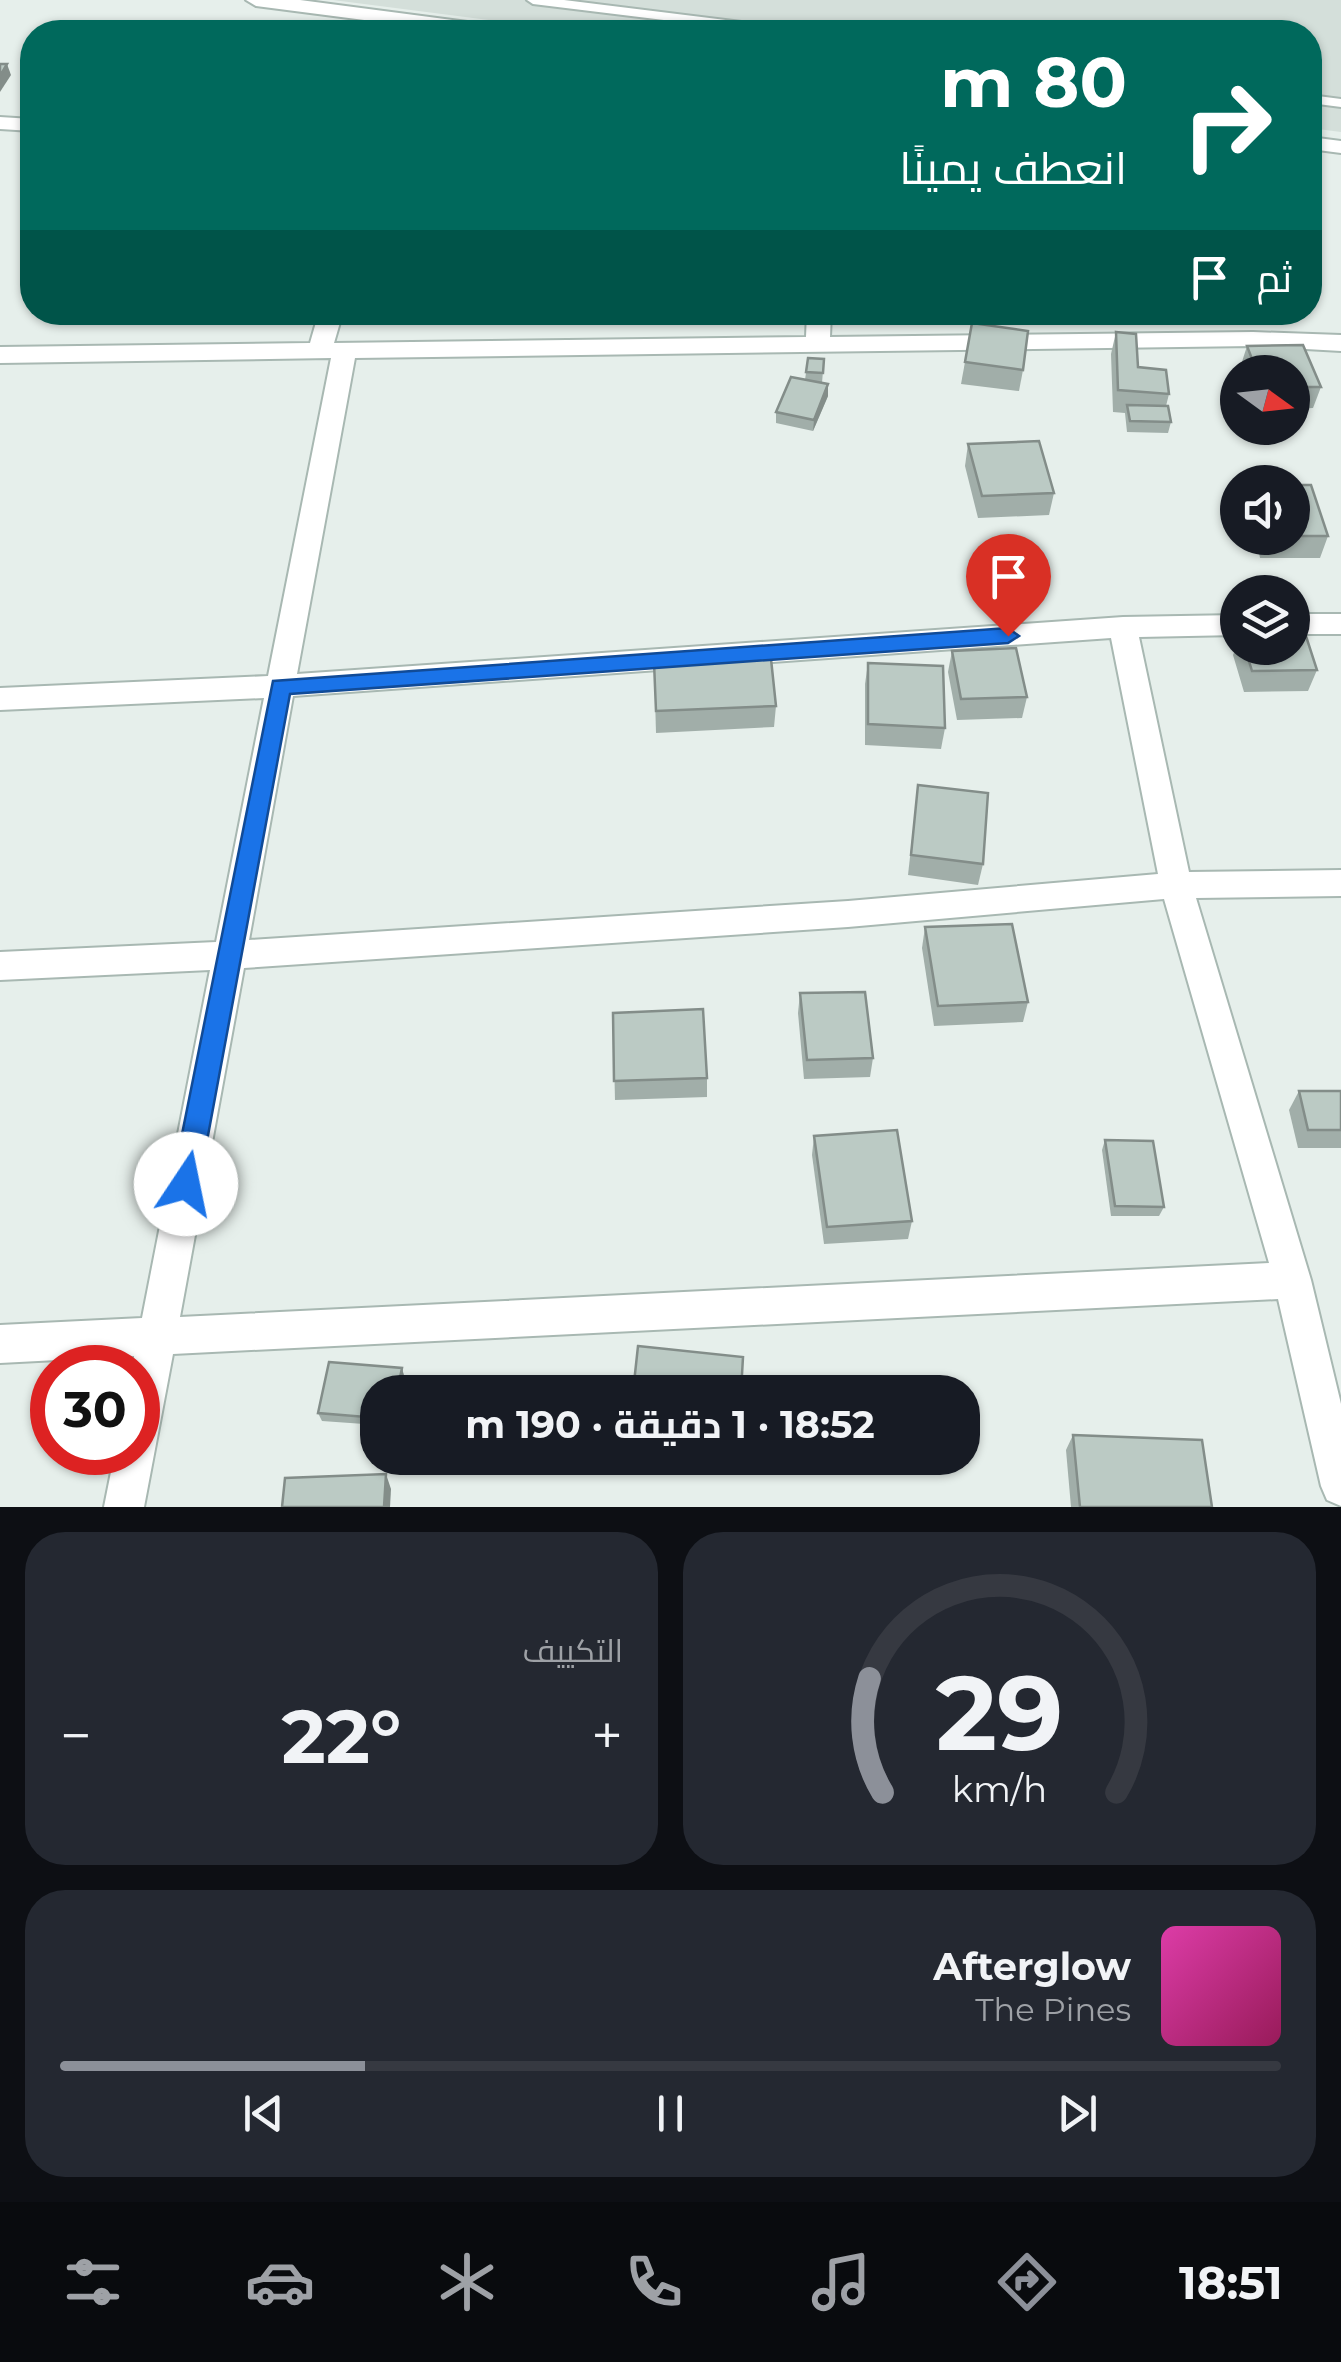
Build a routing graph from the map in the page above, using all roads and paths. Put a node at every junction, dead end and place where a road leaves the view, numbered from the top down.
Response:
1 (256, 0) edge
2 (533, 0) edge
3 (375, 20) edge
4 (694, 20) edge
5 (331, 325) edge
6 (819, 325) edge
7 (1251, 325) edge
8 (1253, 340) junction
9 (1341, 343) edge
10 (818, 344) junction
11 (332, 352) junction
12 (0, 355) edge
13 (1310, 624) edge
14 (1341, 624) edge
15 (1220, 626) edge
16 (1123, 628) junction
17 (280, 686) junction
18 (0, 698) edge
19 (1341, 883) edge
20 (1176, 885) junction
21 (230, 955) junction
22 (0, 966) edge
23 (1292, 1280) junction
24 (156, 1337) junction
25 (0, 1344) edge
26 (155, 1345) edge
27 (130, 1475) edge
28 (1341, 1486) edge
29 (124, 1507) edge

1 - 3 street
2 - 4 lane
5 - 11 street
6 - 10 street
7 - 8 street
8 - 9 street
8 - 10 street
10 - 11 street
11 - 12 street
11 - 17 street
13 - 14 street
15 - 16 street
16 - 17 street
16 - 20 street
17 - 18 street
17 - 21 street
19 - 20 street
20 - 21 street
20 - 23 street
21 - 22 street
21 - 24 street
23 - 24 street
23 - 28 street
24 - 25 street
24 - 26 street
27 - 29 street

